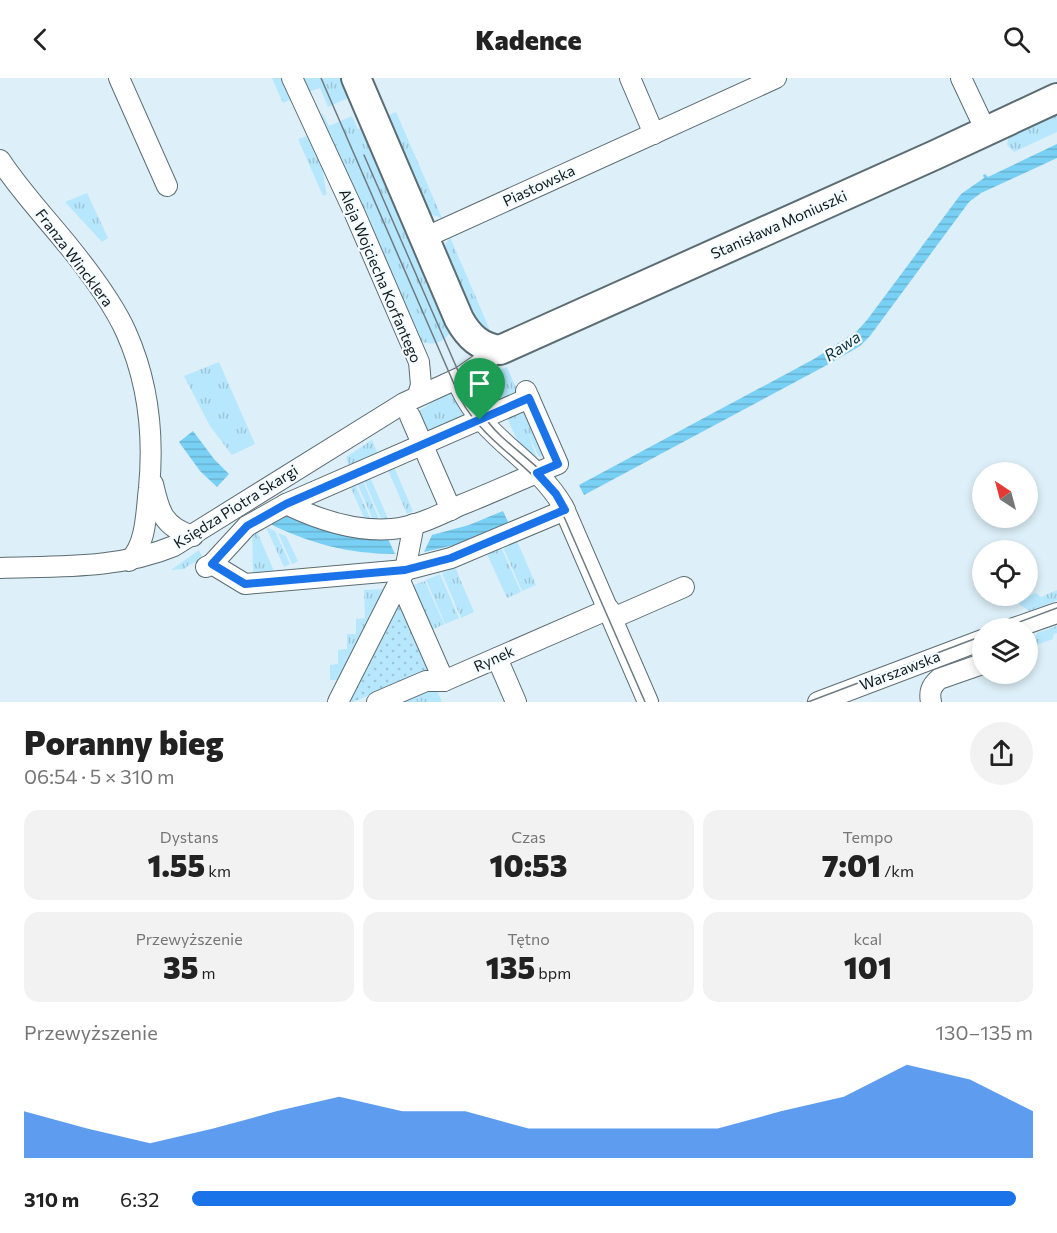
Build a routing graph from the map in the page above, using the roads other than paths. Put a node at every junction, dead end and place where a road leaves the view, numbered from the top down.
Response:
1 (120, 78) edge
2 (292, 78) edge
3 (356, 78) edge
4 (630, 78) edge
5 (776, 78) edge
6 (961, 78) edge
7 (1057, 98) edge
8 (986, 131) junction
9 (654, 134) junction
10 (0, 160) edge
11 (167, 186) dead end
12 (424, 238) junction
13 (500, 351) junction
14 (460, 387) dead end
15 (418, 395) junction
16 (410, 416) dead end
17 (480, 420) junction
18 (422, 445) junction
19 (150, 470) junction
20 (537, 473) junction
21 (286, 504) junction
22 (451, 510) junction
23 (565, 510) junction
24 (414, 524) junction
25 (193, 536) junction
26 (129, 561) junction
27 (0, 568) edge
28 (403, 575) junction
29 (684, 586) dead end
30 (608, 607) junction
31 (1057, 613) edge
32 (1038, 620) edge
33 (972, 644) edge
34 (497, 658) junction
35 (972, 667) edge
36 (444, 681) junction
37 (338, 702) edge
38 (377, 702) edge
39 (516, 702) edge
40 (648, 702) edge
41 (818, 702) edge
42 (931, 702) edge

1 - 11 street
2 - 15 street, Aleja Wojciecha Korfantego
3 - 12 street
4 - 9 street
5 - 9 street, Piastowska
6 - 8 street
7 - 8 street, Stanisława Moniuszki
8 - 13 street, Stanisława Moniuszki
9 - 12 street, Piastowska
10 - 19 street, Franza Wincklera
12 - 13 street
13 - 15 street
14 - 17 street
15 - 25 street, Księdza Piotra Skargi
16 - 18 street
17 - 18 street
17 - 20 street
17 - 20 street
18 - 21 street
18 - 22 street
19 - 25 street, Franza Wincklera
19 - 26 street, Franza Wincklera
20 - 22 street
20 - 23 street
21 - 24 street
21 - 28 street
22 - 24 street
23 - 28 street
23 - 30 street
24 - 28 street
25 - 26 street, Księdza Piotra Skargi
26 - 27 street, Księdza Piotra Skargi
28 - 36 street
28 - 37 street
29 - 30 street, Rynek
30 - 34 street, Rynek
30 - 40 street
31 - 32 street
33 - 41 street, Warszawska
34 - 36 street, Rynek
34 - 39 street
35 - 42 street
36 - 38 street, Rynek

